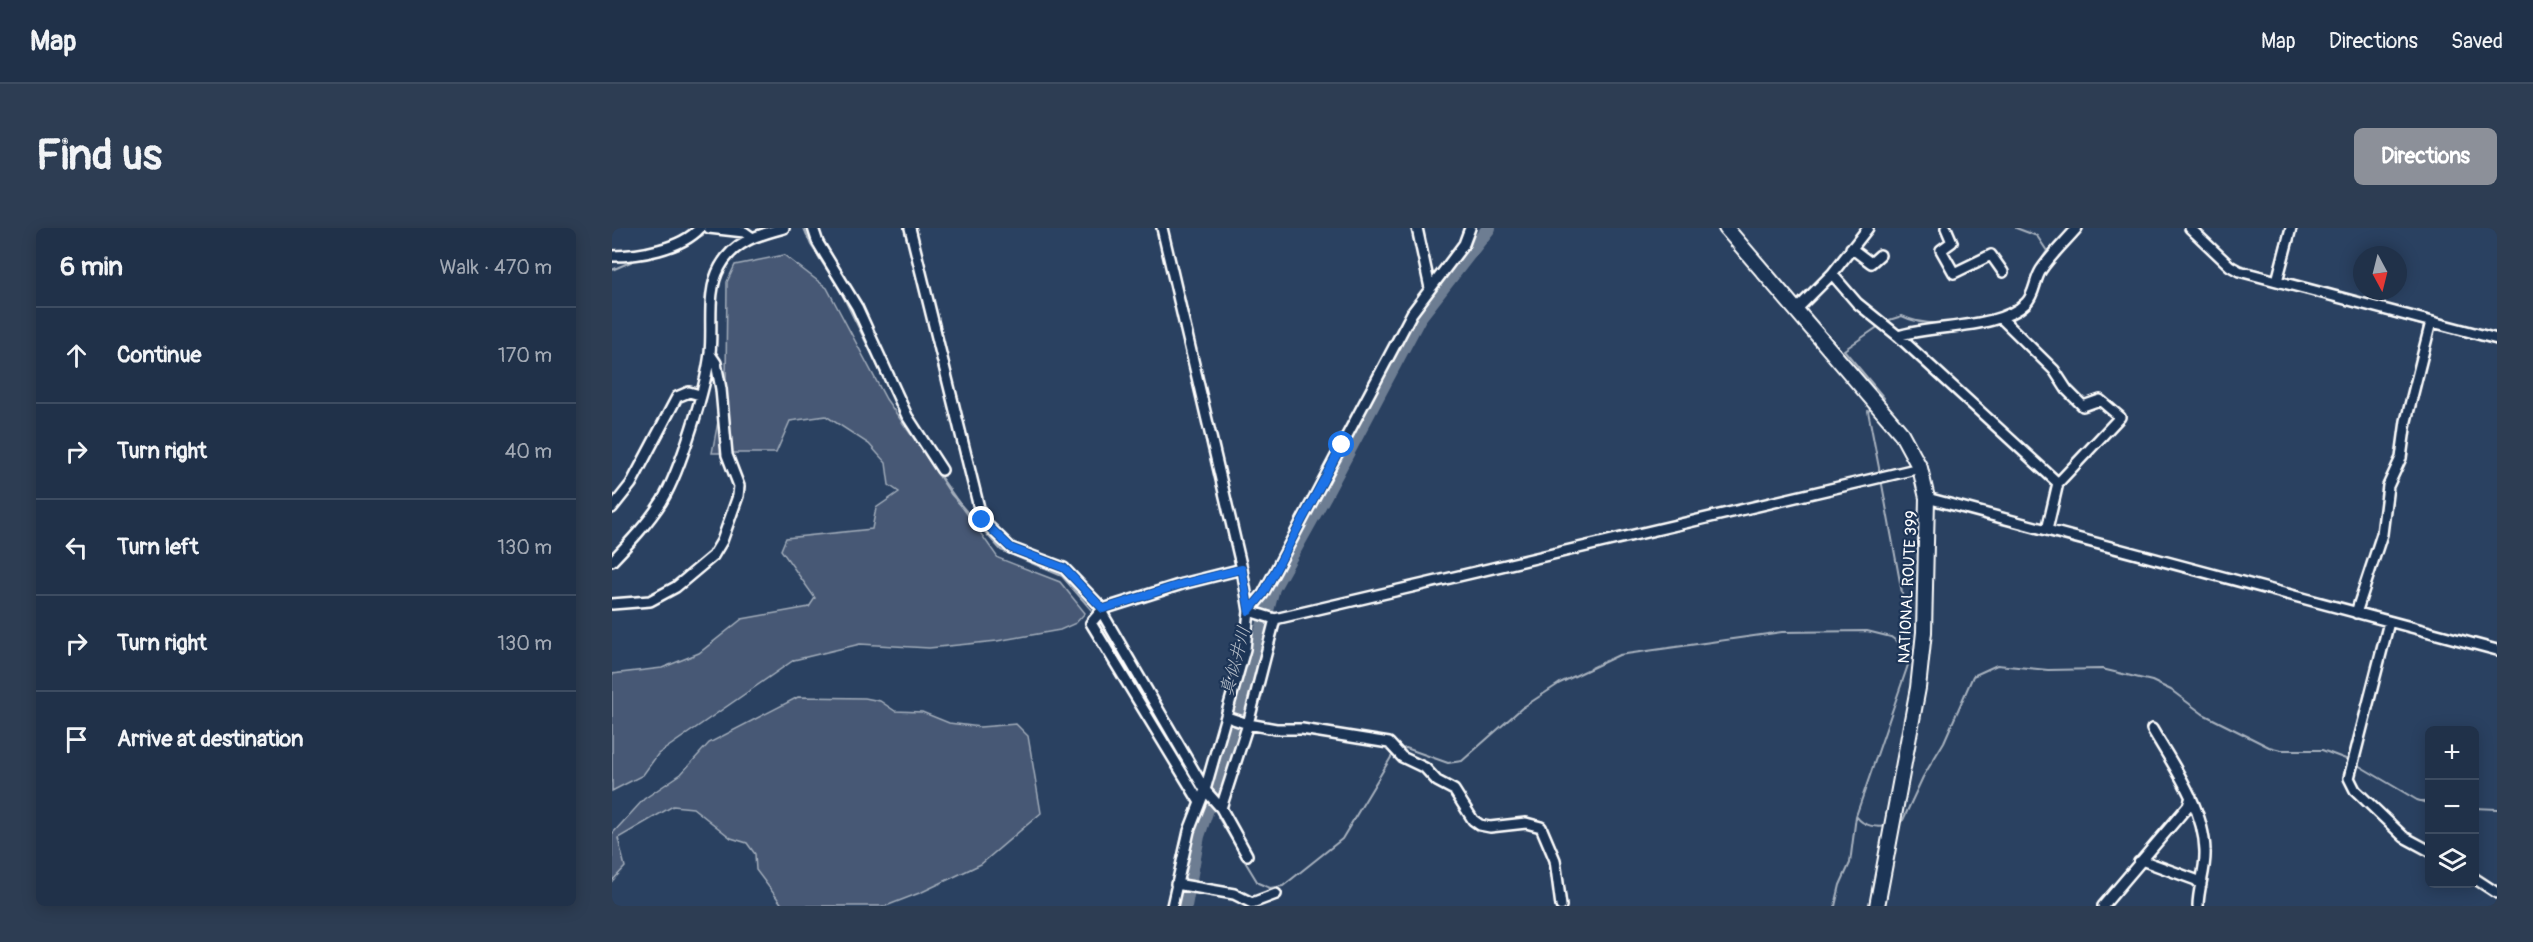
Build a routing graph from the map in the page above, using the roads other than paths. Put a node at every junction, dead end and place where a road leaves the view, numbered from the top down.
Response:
1 (700, 228) edge
2 (709, 228) edge
3 (784, 228) edge
4 (813, 228) edge
5 (910, 228) edge
6 (1162, 228) edge
7 (1417, 228) edge
8 (1470, 228) edge
9 (1726, 228) edge
10 (1868, 228) edge
11 (1946, 228) edge
12 (2077, 228) edge
13 (2190, 228) edge
14 (2291, 228) edge
15 (751, 237) junction
16 (1851, 248) junction
17 (1880, 255) dead end
18 (612, 256) edge
19 (2003, 272) dead end
20 (1832, 274) junction
21 (2277, 281) junction
22 (1430, 288) junction
23 (1796, 310) junction
24 (2001, 318) junction
25 (2430, 326) junction
26 (1898, 336) junction
27 (2497, 339) edge
28 (710, 354) junction
29 (700, 395) junction
30 (1920, 468) junction
31 (942, 470) dead end
32 (2058, 483) junction
33 (1927, 498) junction
34 (612, 508) edge
35 (2047, 530) junction
36 (612, 561) edge
37 (1242, 569) junction
38 (612, 604) edge
39 (1251, 612) junction
40 (2356, 613) junction
41 (1099, 614) junction
42 (1273, 619) junction
43 (2389, 622) junction
44 (2497, 650) edge
45 (1228, 718) junction
46 (1246, 723) junction
47 (2152, 729) dead end
48 (1206, 791) junction
49 (2191, 797) junction
50 (1199, 801) junction
51 (1220, 807) junction
52 (2425, 848) edge
53 (1247, 855) dead end
54 (2139, 862) junction
55 (2479, 881) edge
56 (1178, 885) junction
57 (2201, 885) junction
58 (2497, 893) edge
59 (1276, 894) dead end
60 (1172, 906) edge
61 (1561, 906) edge
62 (1877, 906) edge
63 (2103, 906) edge
64 (2198, 906) edge

1 - 18 street
2 - 15 street
3 - 15 street
4 - 31 street
5 - 41 street
6 - 37 street
7 - 22 street
8 - 22 street
9 - 23 highway, NATIONAL ROUTE 399
10 - 16 street
11 - 19 street
12 - 24 street
13 - 21 street
14 - 21 street
15 - 28 street
16 - 17 street
16 - 20 street
20 - 23 street
20 - 26 street
21 - 25 street
22 - 39 street
23 - 30 highway, NATIONAL ROUTE 399
24 - 26 street
24 - 32 street
25 - 27 street
25 - 40 street
26 - 32 street
28 - 29 street
28 - 38 street
29 - 34 street
29 - 36 street
30 - 33 highway, NATIONAL ROUTE 399
30 - 42 street
32 - 35 street
33 - 35 street
33 - 62 highway, NATIONAL ROUTE 399
35 - 40 street
37 - 39 street
37 - 41 street
39 - 42 street
39 - 45 street
40 - 43 street
41 - 48 street
41 - 50 street
42 - 46 street
43 - 44 street
43 - 52 street
45 - 46 street
45 - 48 street
46 - 51 street
46 - 61 street
47 - 49 street
48 - 50 street
48 - 51 street
49 - 54 street
49 - 57 street
50 - 56 street
51 - 53 street
54 - 57 street
54 - 63 street
55 - 58 street
56 - 59 street
56 - 60 street
57 - 64 street

